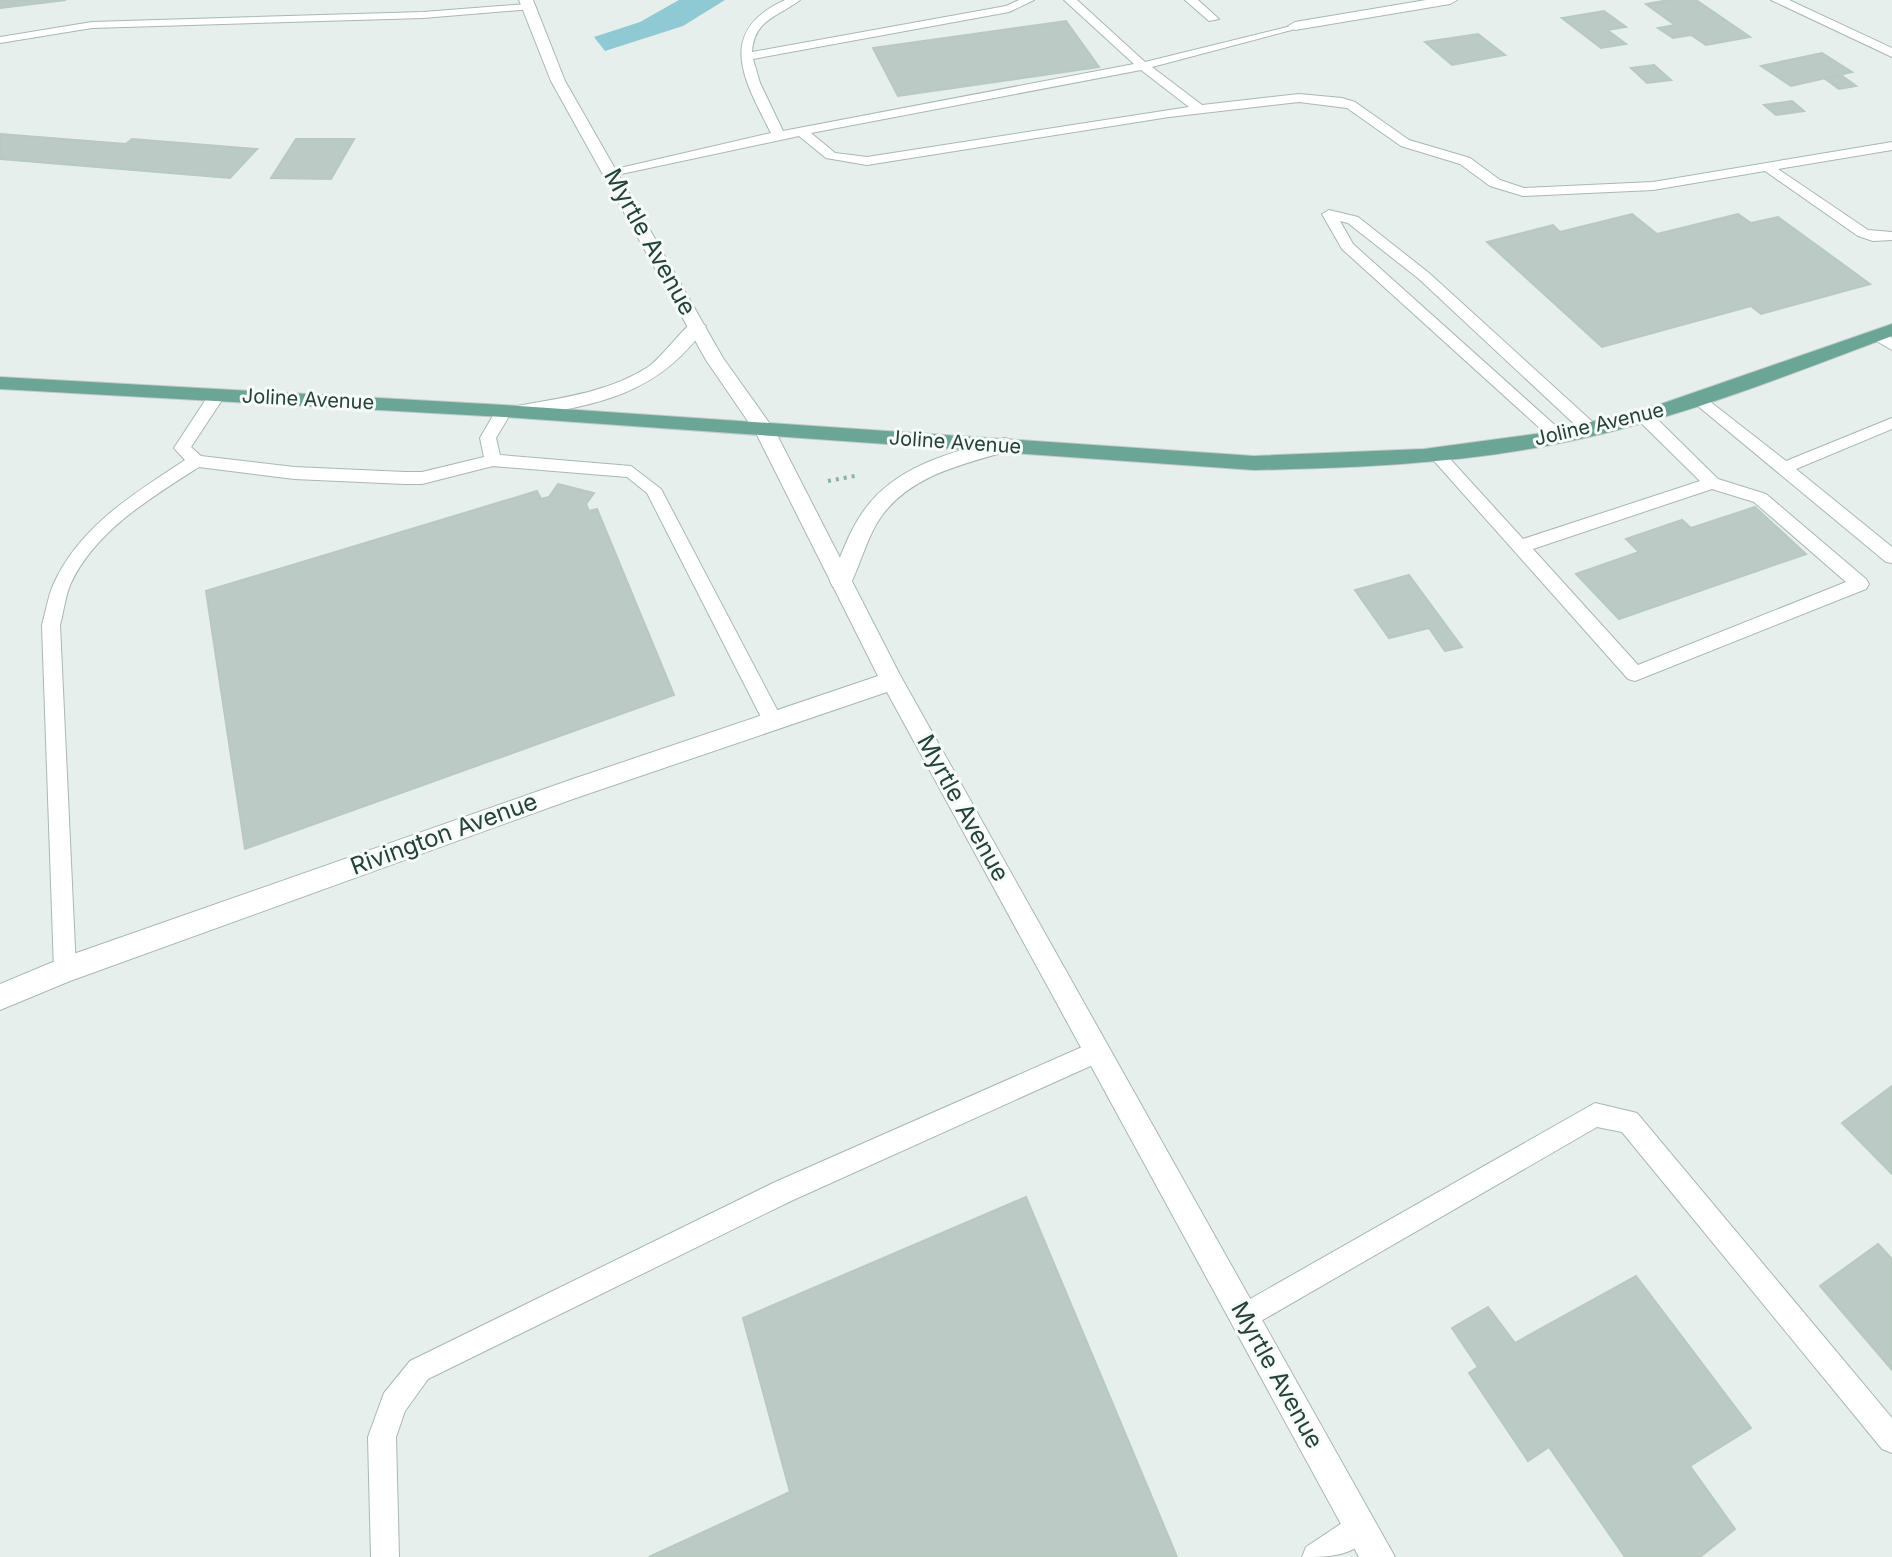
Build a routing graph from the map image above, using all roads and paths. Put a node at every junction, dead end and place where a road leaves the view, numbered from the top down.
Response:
1 (794, 0) edge
2 (1028, 0) edge
3 (1070, 0) edge
4 (1191, 0) edge
5 (1450, 0) edge
6 (1778, 0) edge
7 (527, 3) edge
8 (1213, 19) dead end
9 (1295, 26) joint
10 (0, 40) edge
11 (1892, 53) edge
12 (748, 56) junction
13 (1143, 66) junction
14 (1199, 109) junction
15 (802, 131) junction
16 (779, 136) junction
17 (1892, 146) edge
18 (1767, 167) junction
19 (612, 174) junction
20 (1892, 236) edge
21 (697, 326) junction
22 (1887, 337) edge
23 (0, 383) edge
24 (218, 394) junction
25 (1699, 398) junction
26 (510, 411) junction
27 (1643, 415) junction
28 (1892, 423) edge
29 (1591, 430) junction
30 (765, 431) junction
31 (1559, 436) junction
32 (1005, 445) junction
33 (1435, 453) junction
34 (493, 460) junction
35 (196, 461) junction
36 (1784, 468) junction
37 (855, 476) dead end
38 (828, 481) dead end
39 (1712, 483) junction
40 (1520, 547) junction
41 (1892, 557) edge
42 (841, 581) junction
43 (892, 681) junction
44 (773, 721) junction
45 (65, 970) junction
46 (0, 997) edge
47 (1098, 1051) junction
48 (1245, 1316) junction
49 (1892, 1439) edge
50 (1360, 1525) junction
51 (385, 1557) edge
52 (1316, 1557) edge
53 (1378, 1557) edge

1 - 12 lane
2 - 12 lane
3 - 13 lane
4 - 8 lane
5 - 9 street
6 - 11 street
7 - 10 lane
7 - 19 street, Myrtle Avenue
9 - 13 lane
12 - 16 lane
13 - 14 lane
13 - 15 lane
14 - 15 lane
14 - 18 lane
15 - 16 lane
16 - 19 lane
17 - 18 lane
18 - 20 lane
19 - 21 street, Myrtle Avenue
21 - 26 street
21 - 30 street, Myrtle Avenue
22 - 25 main road, Joline Avenue
23 - 24 main road, Joline Avenue
24 - 26 main road, Joline Avenue
24 - 35 lane
25 - 27 main road, Joline Avenue
25 - 36 lane
26 - 30 main road, Joline Avenue
26 - 34 lane
27 - 29 main road, Joline Avenue
27 - 39 lane
28 - 36 lane
29 - 31 main road, Joline Avenue
29 - 31 lane
30 - 32 main road, Joline Avenue
30 - 42 street, Myrtle Avenue
31 - 33 main road, Joline Avenue
32 - 33 main road, Joline Avenue
32 - 42 street
33 - 40 lane
34 - 35 lane
34 - 44 lane
35 - 45 lane
36 - 41 lane
37 - 38 path
39 - 40 lane
39 - 40 lane
42 - 43 street, Myrtle Avenue
43 - 44 street, Rivington Avenue
43 - 47 street, Myrtle Avenue
44 - 45 street, Rivington Avenue
45 - 46 street, Rivington Avenue
47 - 48 street, Myrtle Avenue
47 - 51 lane
48 - 49 lane
48 - 50 street, Myrtle Avenue
50 - 52 lane
50 - 53 street, Myrtle Avenue

